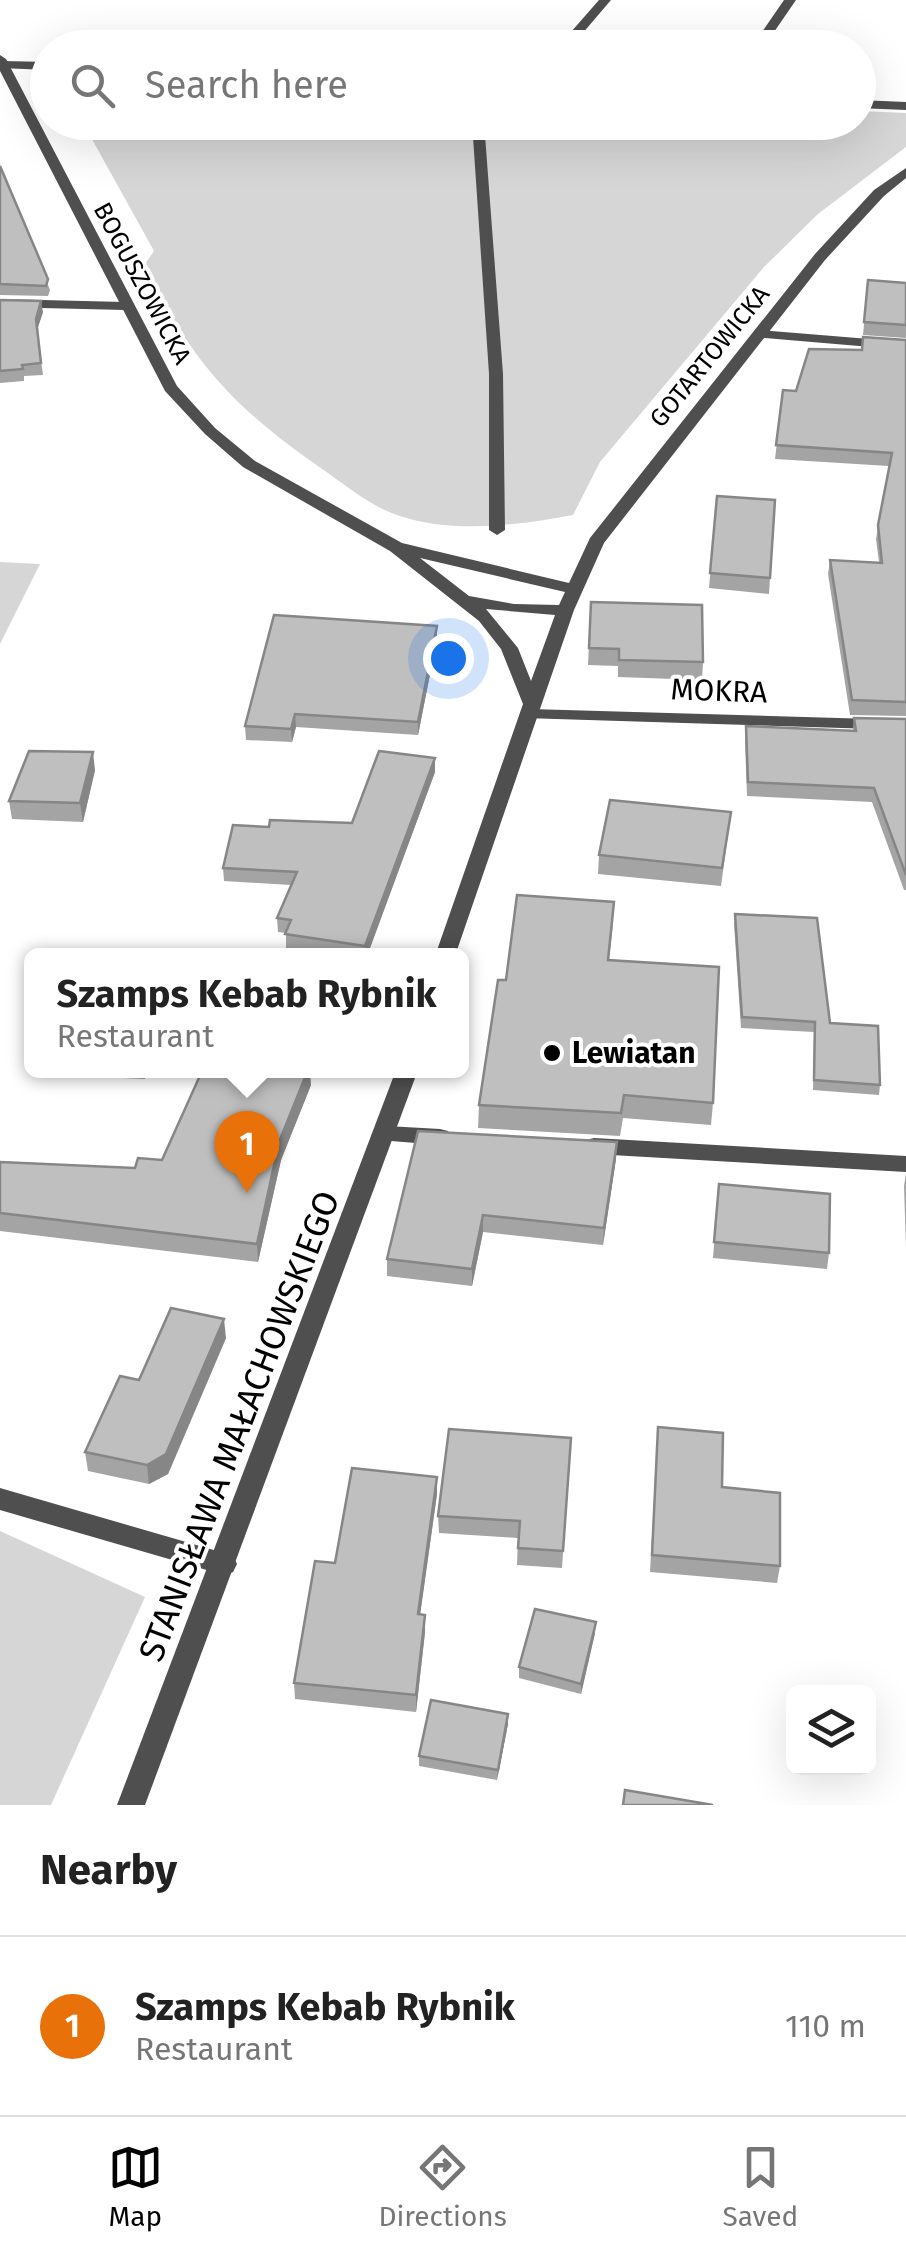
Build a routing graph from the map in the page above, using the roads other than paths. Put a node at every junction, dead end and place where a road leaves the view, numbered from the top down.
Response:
1 (606, 0) edge
2 (790, 0) edge
3 (579, 30) edge
4 (769, 30) edge
5 (2, 62) edge
6 (30, 64) edge
7 (876, 105) edge
8 (906, 106) edge
9 (30, 118) edge
10 (41, 140) edge
11 (479, 140) edge
12 (906, 172) edge
13 (0, 303) edge
14 (125, 306) junction
15 (759, 334) junction
16 (906, 346) edge
17 (497, 530) dead end
18 (396, 547) junction
19 (574, 589) junction
20 (465, 600) junction
21 (565, 610) junction
22 (531, 709) junction
23 (906, 725) edge
24 (447, 948) edge
25 (405, 1078) edge
26 (387, 1134) junction
27 (467, 1138) edge
28 (567, 1144) edge
29 (906, 1164) edge
30 (0, 1499) edge
31 (224, 1564) junction
32 (131, 1805) edge

1 - 3 street
2 - 4 street
5 - 6 street
5 - 9 street, BOGUSZOWICKA
7 - 8 street
10 - 14 street, BOGUSZOWICKA
11 - 17 street
12 - 15 street, GOTARTOWICKA
13 - 14 street
14 - 18 street, BOGUSZOWICKA
15 - 16 street
15 - 19 street, GOTARTOWICKA
18 - 19 street, BOGUSZOWICKA
18 - 20 street, BOGUSZOWICKA
19 - 21 street
20 - 21 street, BOGUSZOWICKA
20 - 22 street, BOGUSZOWICKA
21 - 22 street
22 - 23 street, MOKRA
22 - 24 street
25 - 26 street, STANISŁAWA MAŁACHOWSKIEGO
26 - 27 street
26 - 31 street, STANISŁAWA MAŁACHOWSKIEGO
28 - 29 street
30 - 31 street
31 - 32 street, STANISŁAWA MAŁACHOWSKIEGO

